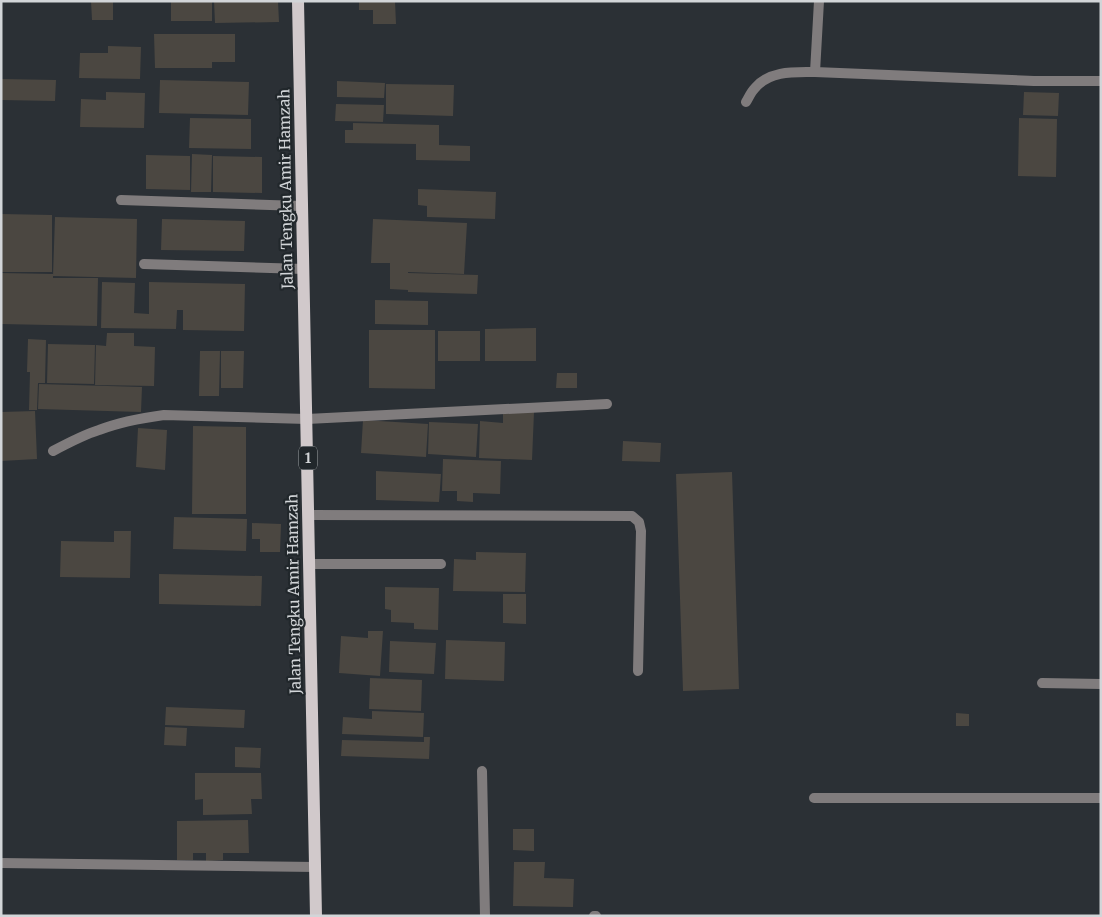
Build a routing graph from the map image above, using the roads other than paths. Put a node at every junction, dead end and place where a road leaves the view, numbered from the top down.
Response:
1 (298, 1) edge
2 (819, 1) edge
3 (815, 72) junction
4 (1101, 81) edge
5 (746, 102) dead end
6 (121, 200) dead end
7 (302, 206) junction
8 (144, 264) dead end
9 (304, 269) junction
10 (607, 404) dead end
11 (307, 419) junction
12 (53, 451) dead end
13 (309, 514) junction
14 (310, 564) junction
15 (441, 564) dead end
16 (638, 671) dead end
17 (1042, 683) dead end
18 (1101, 684) edge
19 (482, 771) dead end
20 (814, 798) dead end
21 (1101, 798) edge
22 (1, 863) edge
23 (316, 867) junction
24 (316, 916) edge
25 (485, 916) edge

1 - 7 main road, Jalan Tengku Amir Hamzah / 1
2 - 3 street
3 - 4 street
3 - 5 street
6 - 7 street
7 - 9 main road, Jalan Tengku Amir Hamzah / 1
8 - 9 street
9 - 11 main road, Jalan Tengku Amir Hamzah / 1
10 - 11 street
11 - 12 street
11 - 13 main road, Jalan Tengku Amir Hamzah / 1
13 - 14 main road, Jalan Tengku Amir Hamzah / 1
13 - 16 street
14 - 15 street
14 - 23 main road, Jalan Tengku Amir Hamzah / 1
17 - 18 street
19 - 25 street
20 - 21 street
22 - 23 street
23 - 24 main road, Jalan Tengku Amir Hamzah / 1

